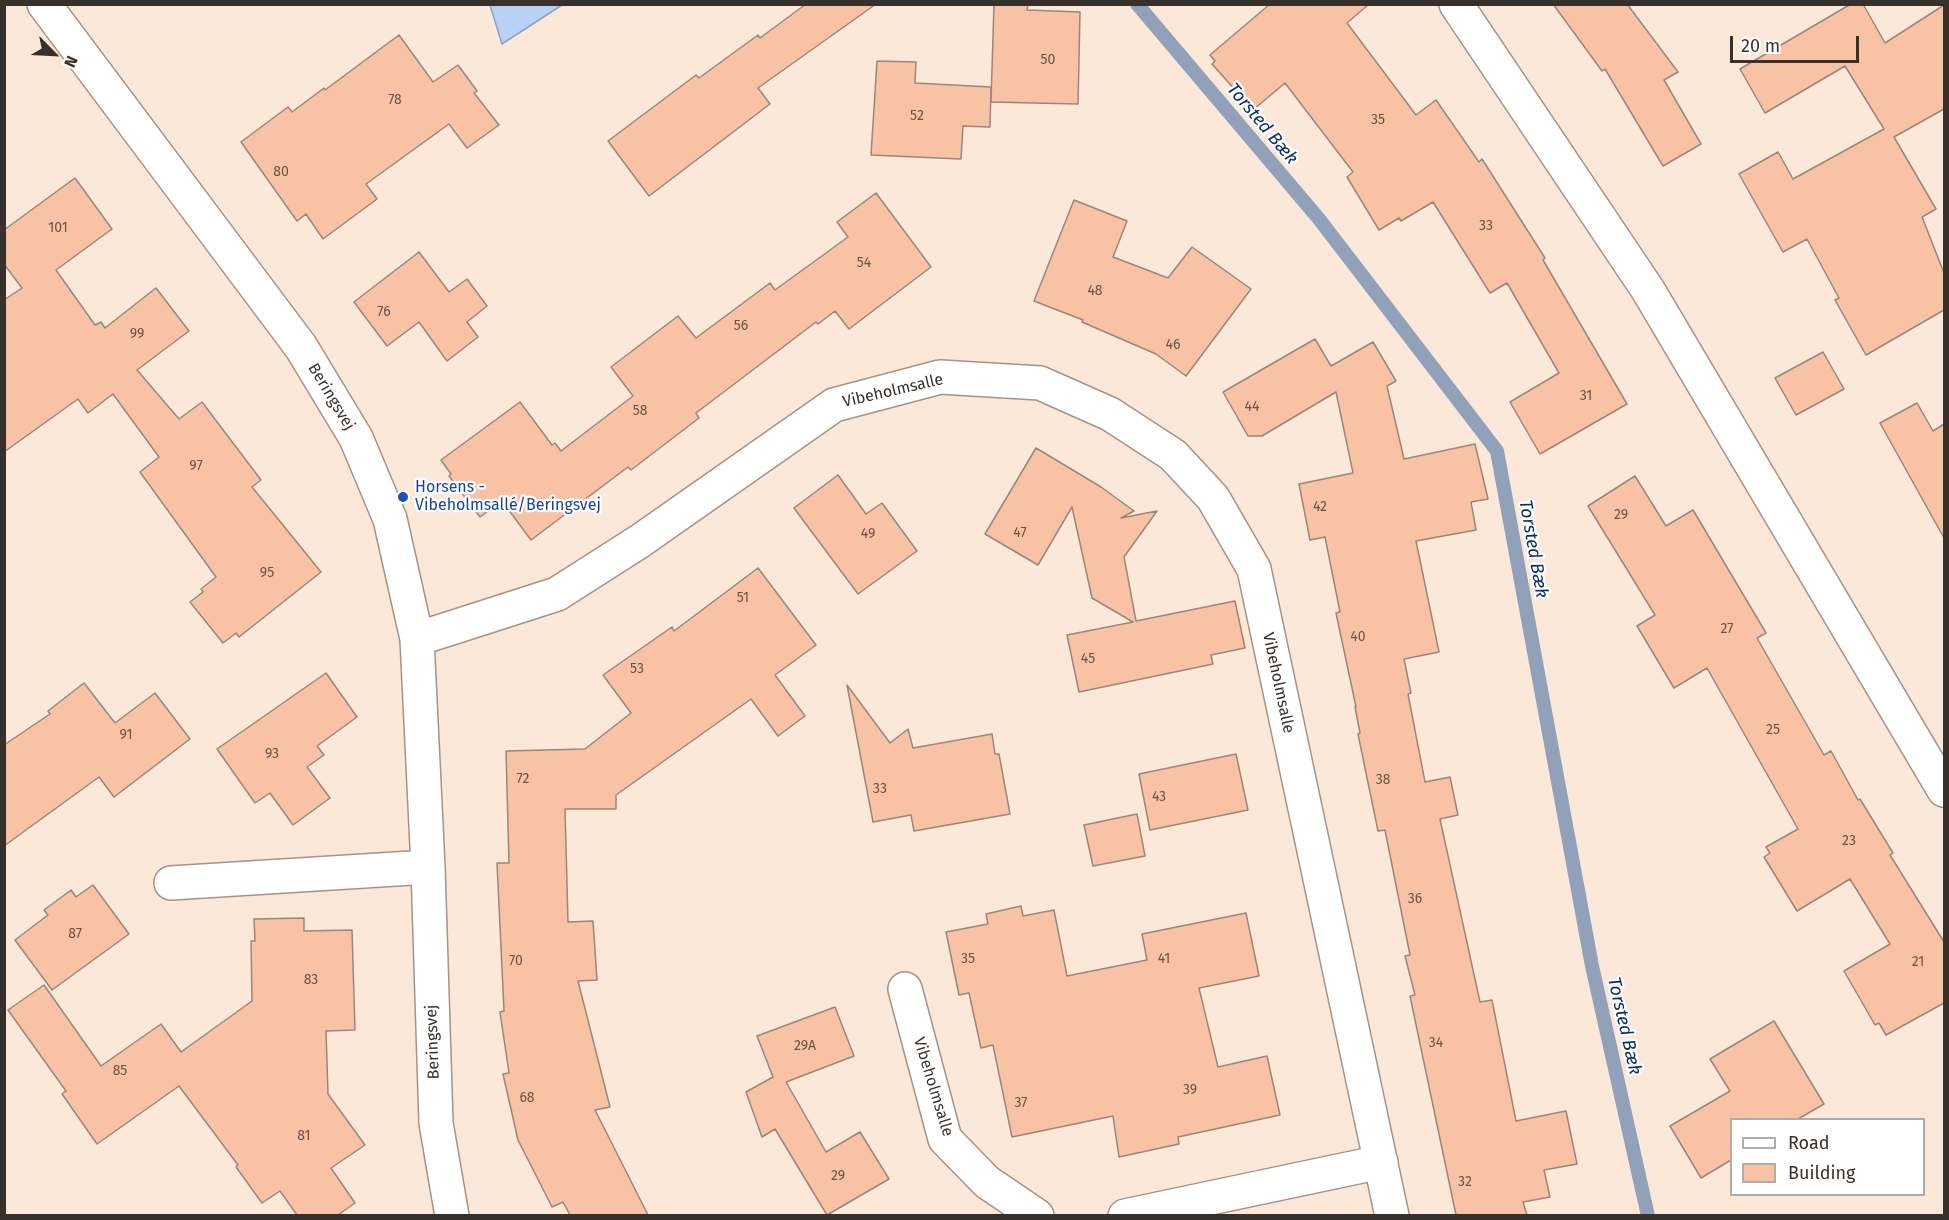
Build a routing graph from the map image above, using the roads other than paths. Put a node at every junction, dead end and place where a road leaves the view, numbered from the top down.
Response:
1 (44, 4) edge
2 (1456, 4) edge
3 (417, 639) junction
4 (1944, 790) edge
5 (428, 867) junction
6 (171, 883) dead end
7 (905, 989) dead end
8 (1381, 1162) junction
9 (452, 1215) edge
10 (1037, 1215) edge
11 (1125, 1215) edge
12 (1392, 1215) edge

1 - 3 street, Beringsvej
2 - 4 street
3 - 5 street, Beringsvej
3 - 8 street, Vibeholmsalle
5 - 6 street
5 - 9 street, Beringsvej
7 - 10 street, Vibeholmsalle
8 - 11 street
8 - 12 street, Vibeholmsalle

